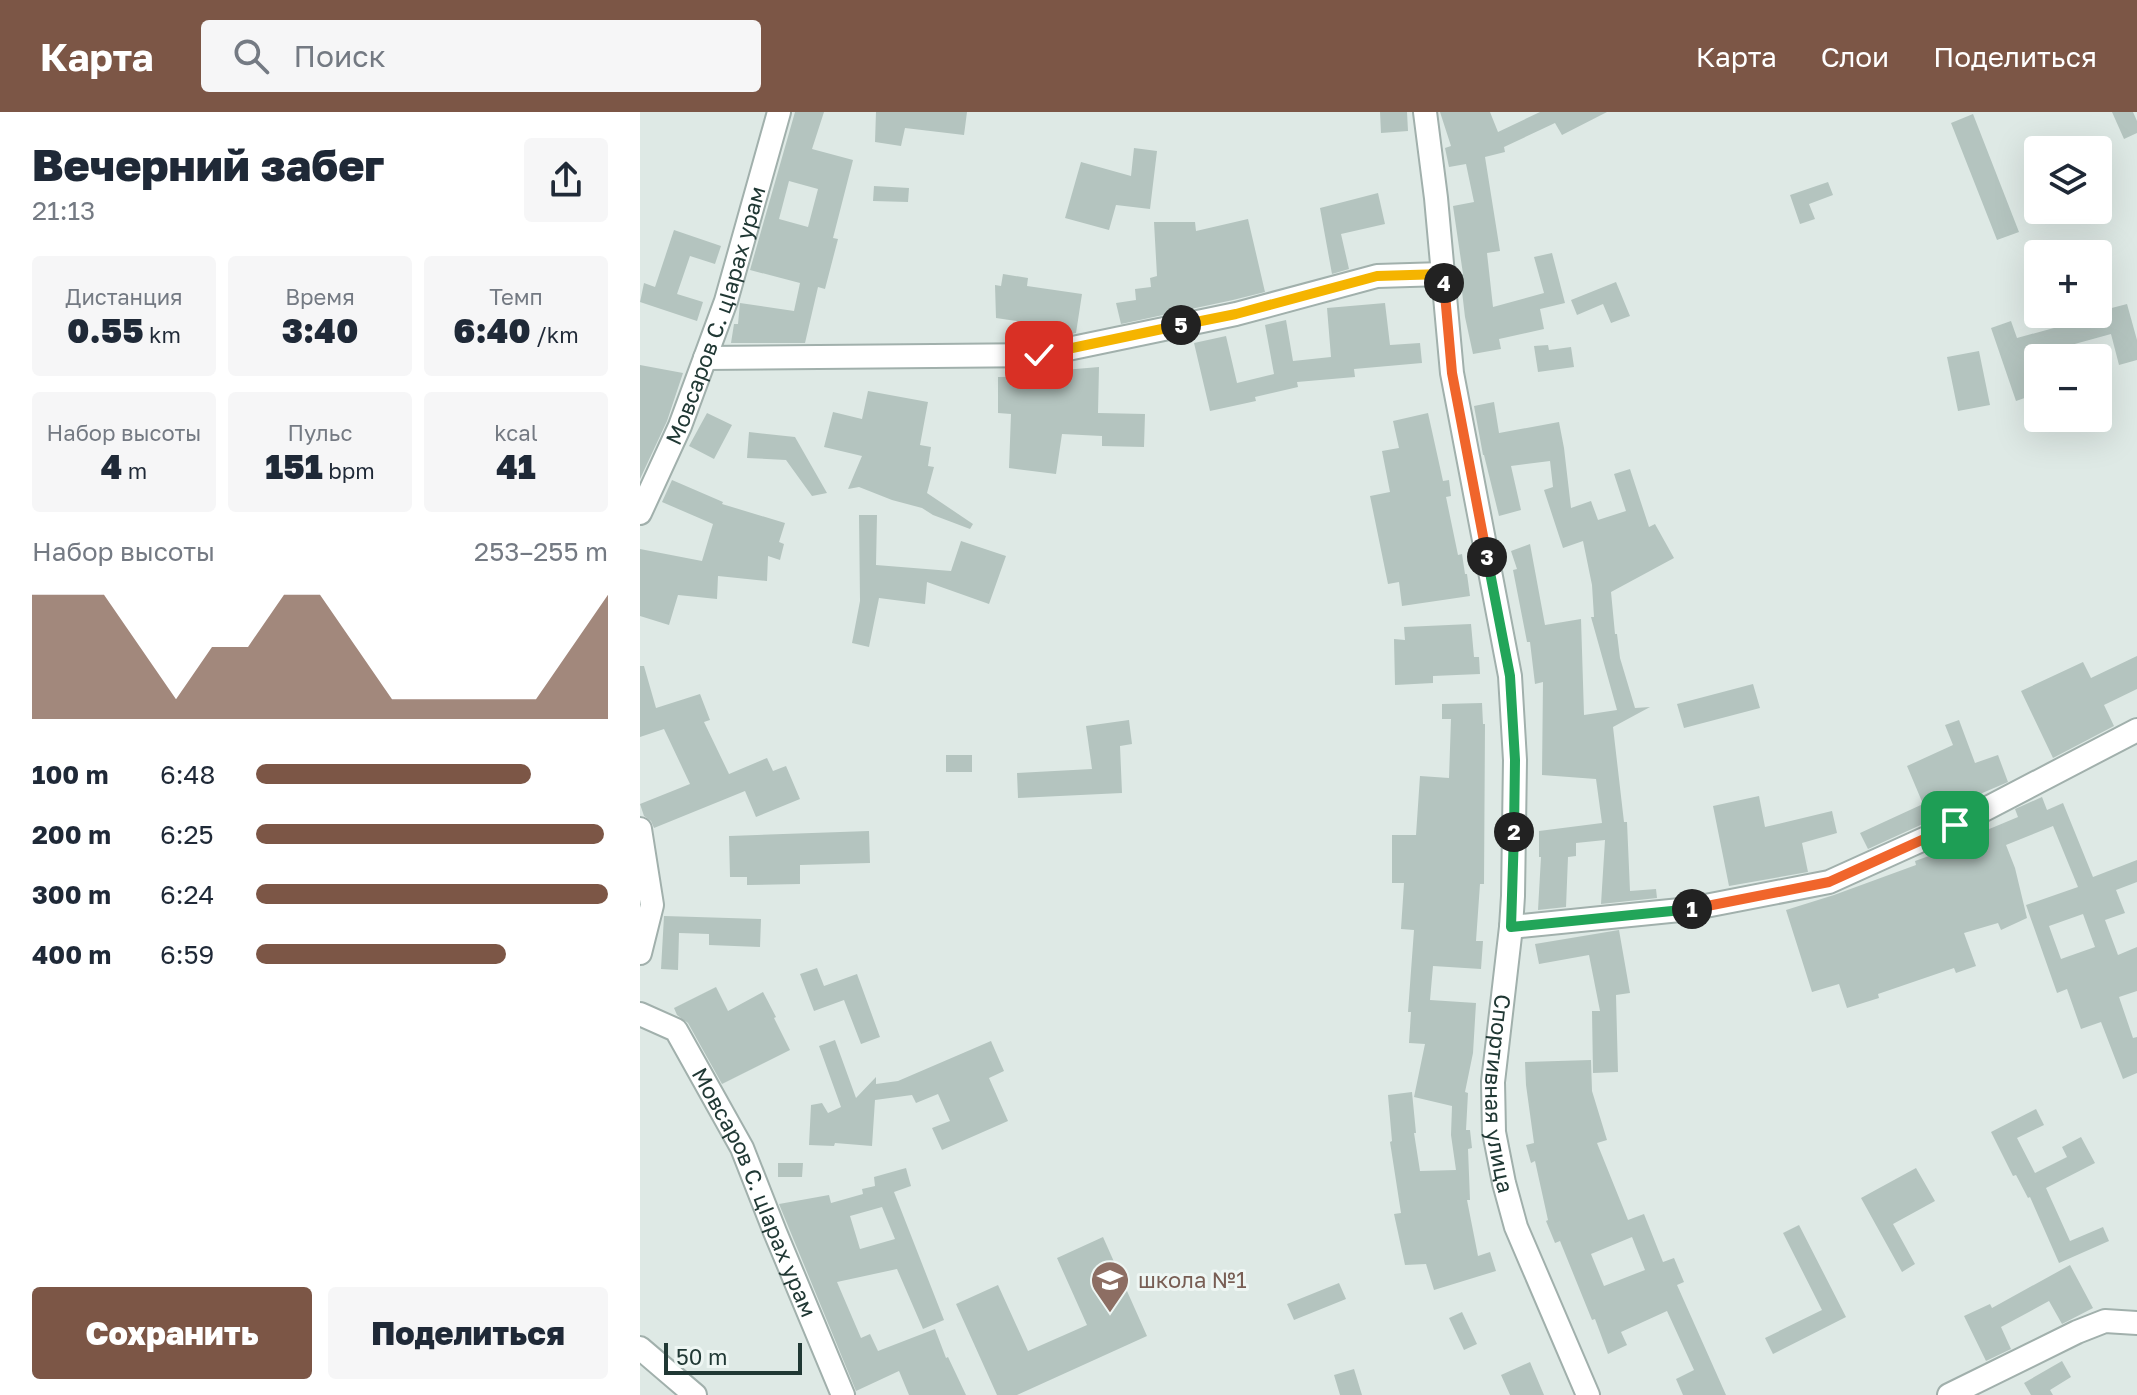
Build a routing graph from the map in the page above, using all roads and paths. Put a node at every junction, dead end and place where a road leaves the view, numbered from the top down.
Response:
1 (779, 112) edge
2 (1425, 112) edge
3 (1443, 274) junction
4 (705, 358) junction
5 (640, 513) edge
6 (2137, 730) edge
7 (640, 829) edge
8 (1511, 927) junction
9 (640, 953) edge
10 (640, 1014) edge
11 (2137, 1323) edge
12 (640, 1348) edge
13 (695, 1395) edge
14 (843, 1395) edge
15 (1588, 1395) edge
16 (1949, 1395) edge

1 - 4 street, Мовсаров С. цIарах урам
2 - 3 street, Спортивная улица
3 - 4 street
3 - 8 street, Спортивная улица
4 - 5 street, Мовсаров С. цIарах урам
6 - 8 street
7 - 9 street
8 - 15 street, Спортивная улица
10 - 14 street, Мовсаров С. цIарах урам
11 - 16 street
12 - 13 street

